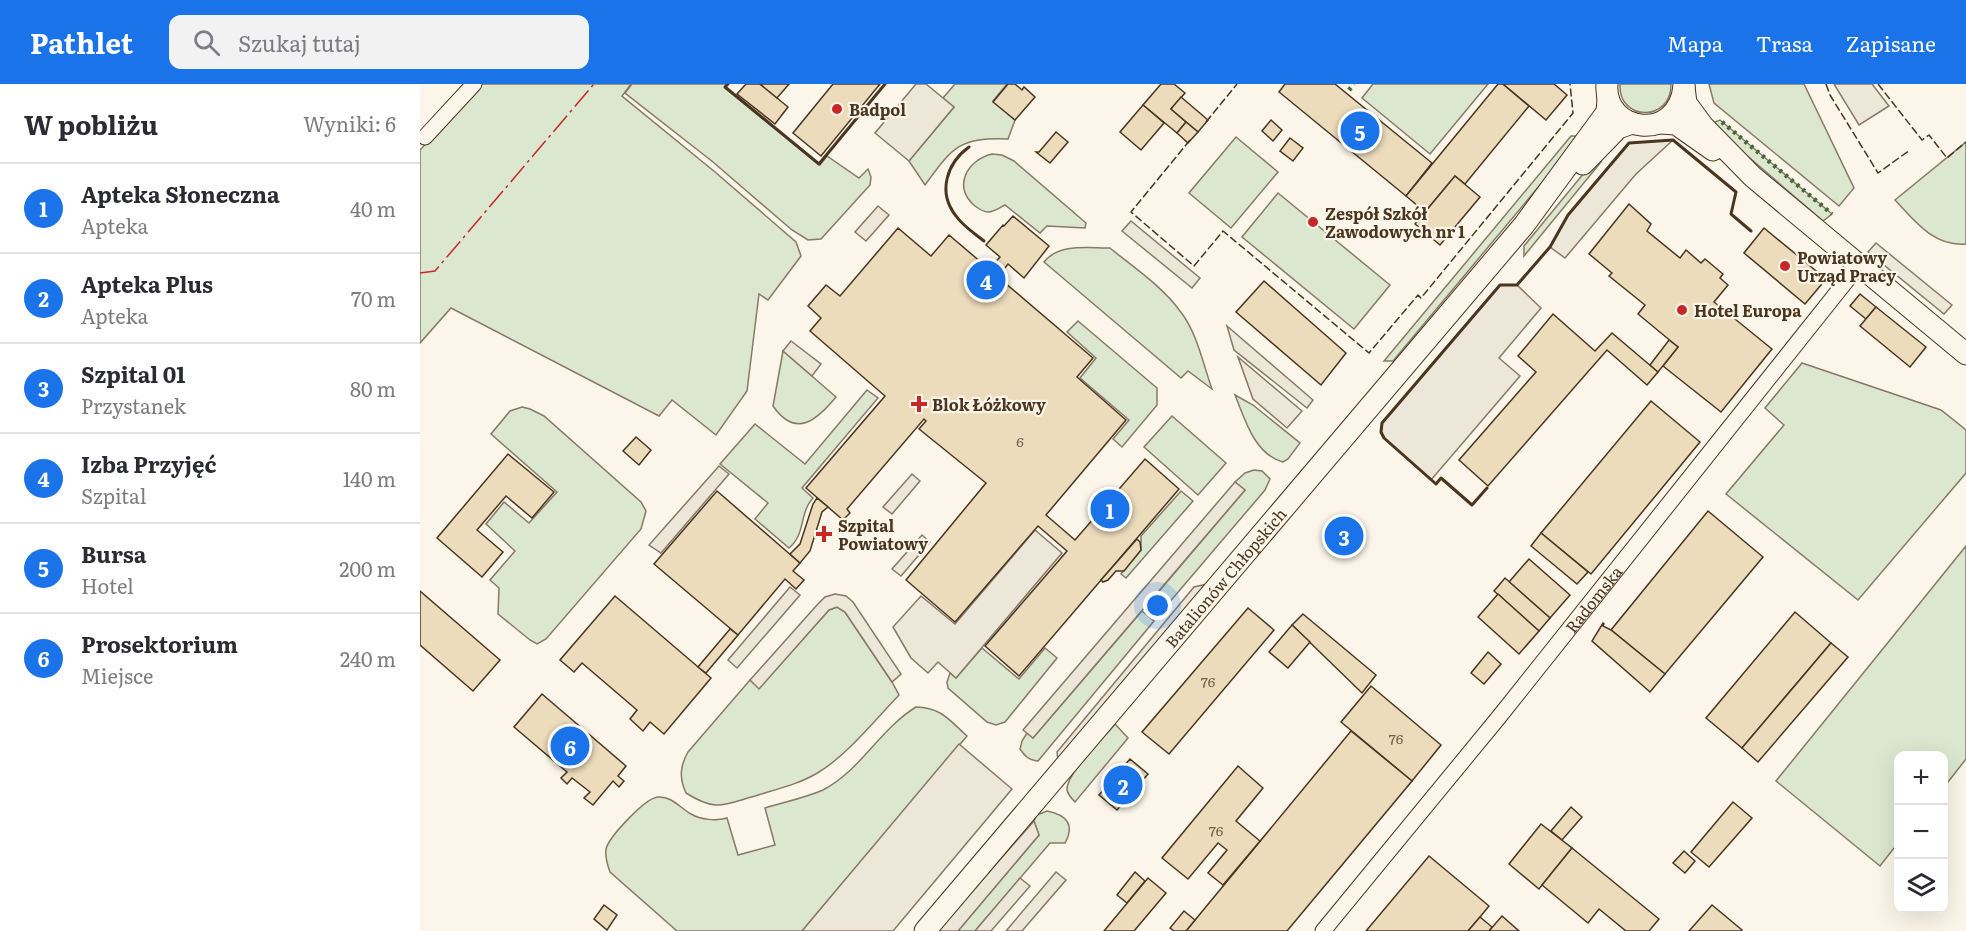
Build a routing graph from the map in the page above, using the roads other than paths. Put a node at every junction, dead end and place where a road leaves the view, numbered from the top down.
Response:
1 (474, 84) edge
2 (1684, 86) edge
3 (1608, 92) edge
4 (1632, 123) junction
5 (1660, 123) junction
6 (424, 137) dead end
7 (1753, 177) junction
8 (1524, 225) junction
9 (1859, 265) junction
10 (1966, 354) edge
11 (924, 931) edge
12 (1323, 931) edge

1 - 6 street
2 - 5 street
2 - 7 street
3 - 4 street
3 - 8 street, Batalionów Chłopskich
4 - 5 street
4 - 8 street, Batalionów Chłopskich
5 - 7 street
7 - 9 street
8 - 11 street, Batalionów Chłopskich
9 - 10 street
9 - 12 street, Radomska

